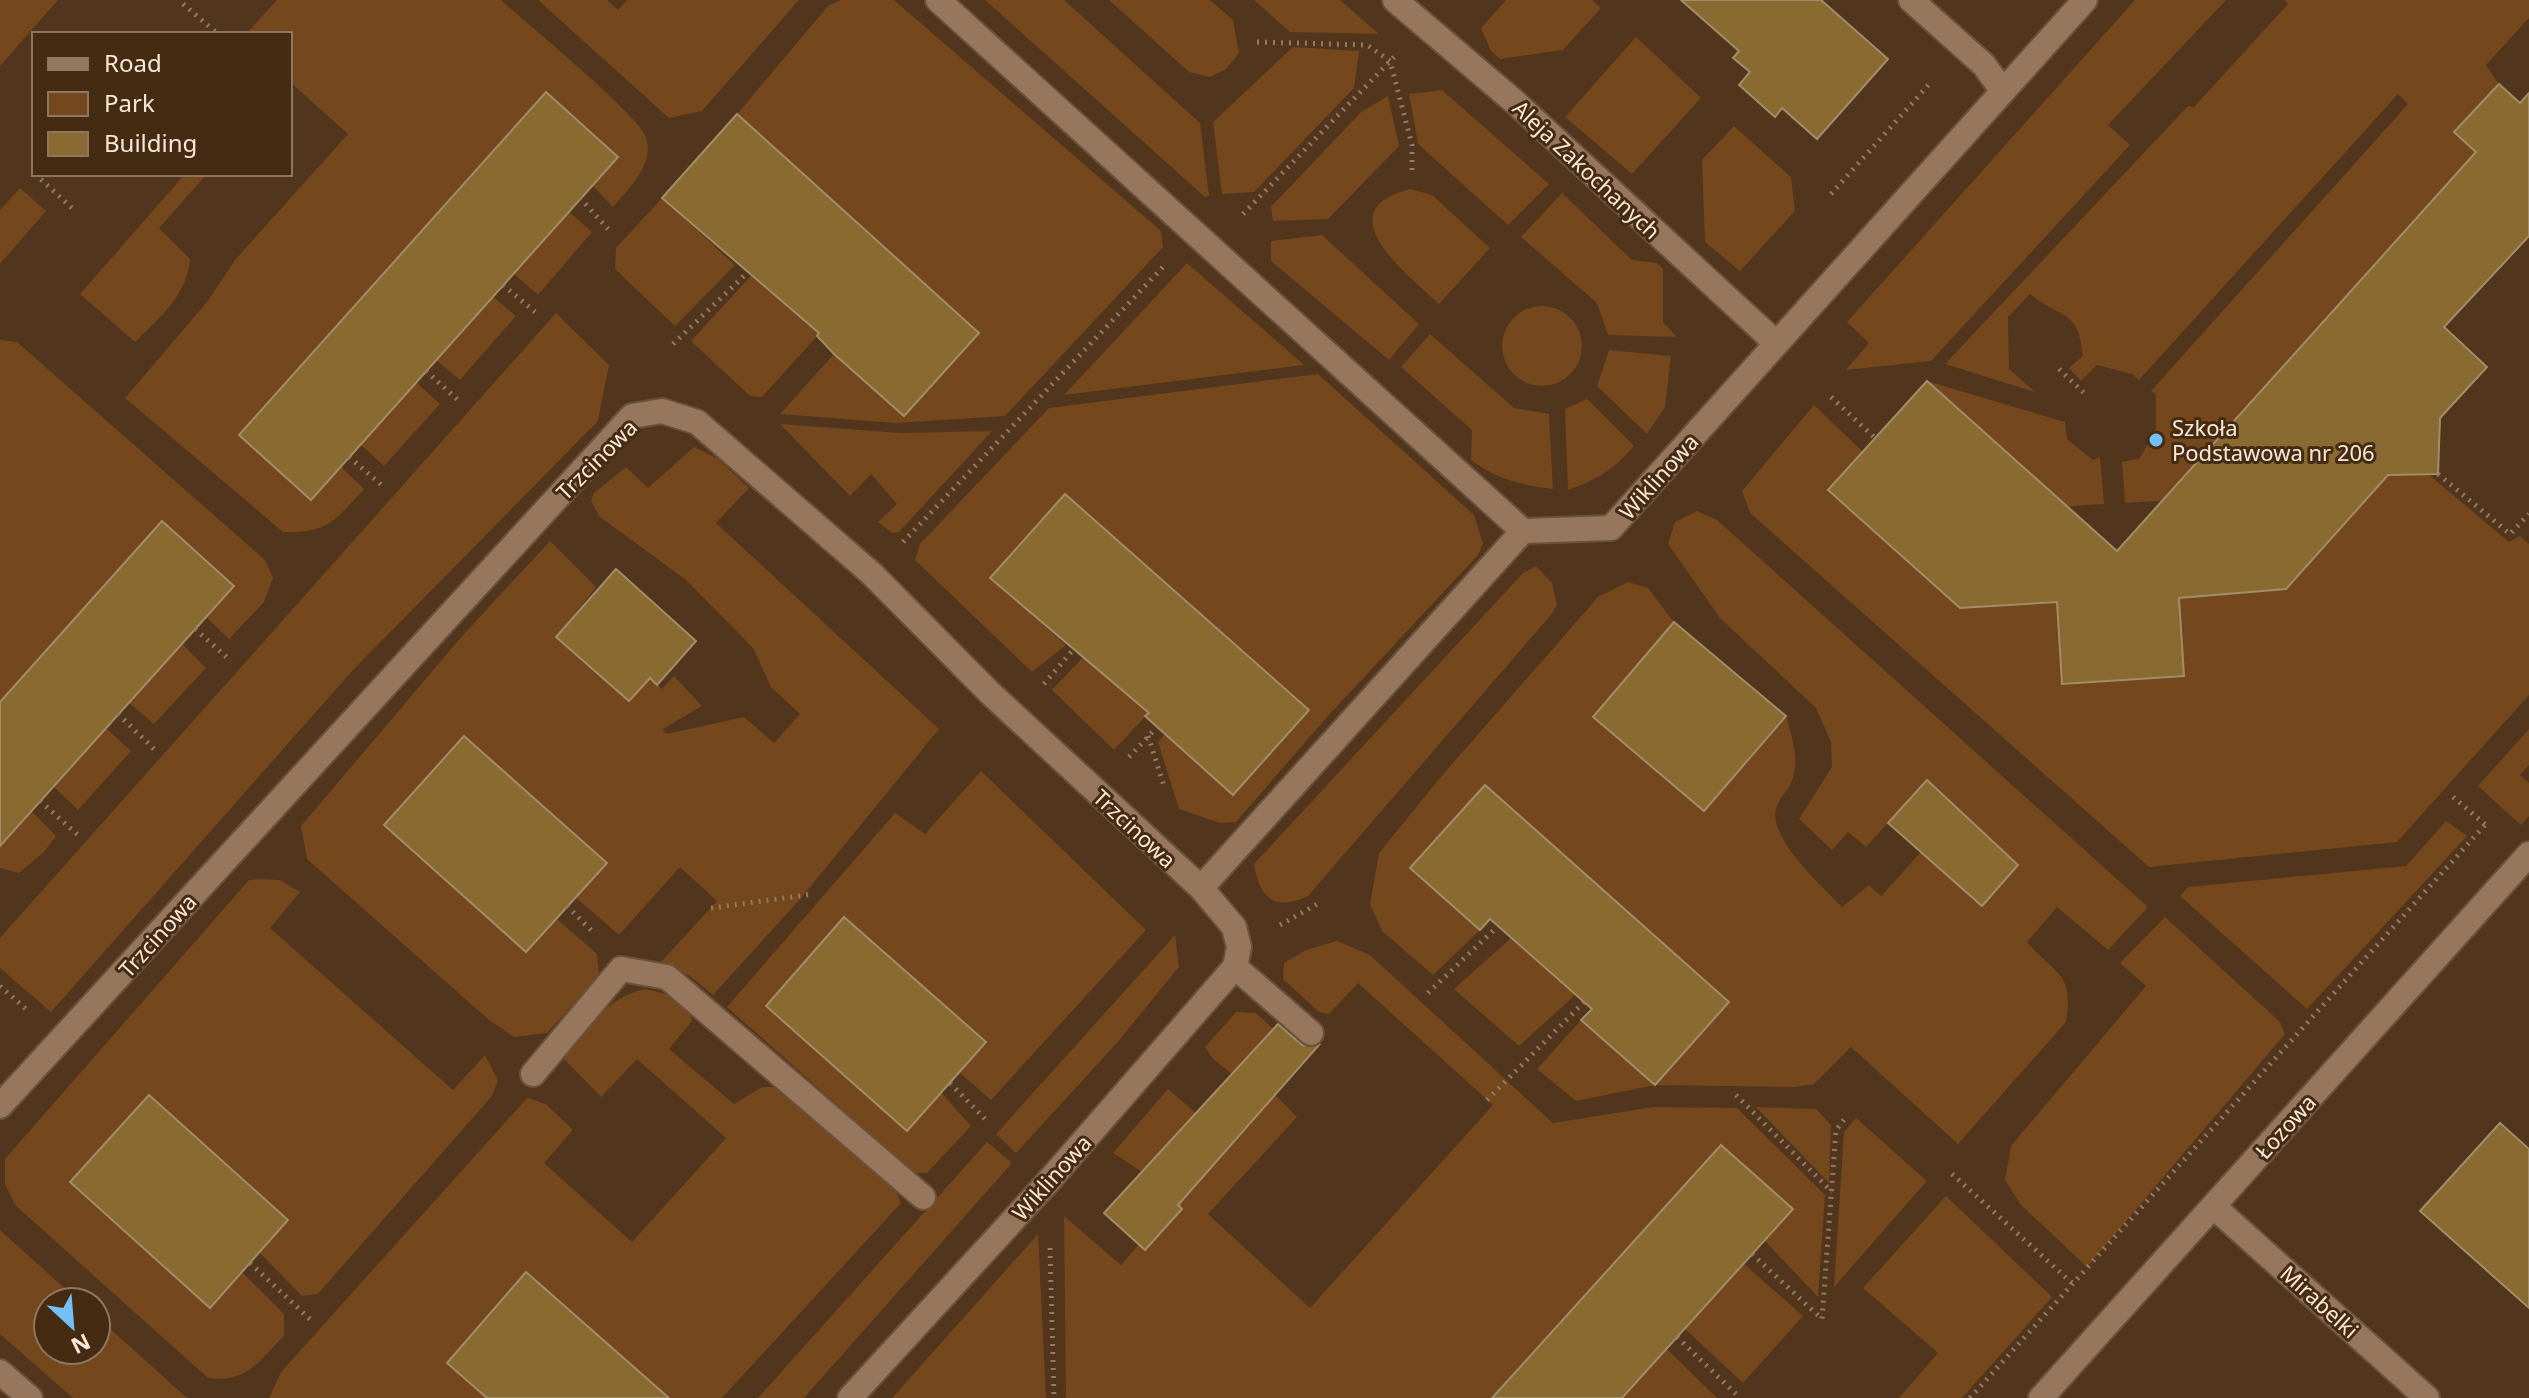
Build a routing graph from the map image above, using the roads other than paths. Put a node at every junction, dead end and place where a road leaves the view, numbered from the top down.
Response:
1 (938, 0) edge
2 (1395, 0) edge
3 (1911, 0) edge
4 (2085, 0) edge
5 (2002, 90) junction
6 (1776, 343) junction
7 (1523, 531) junction
8 (2529, 854) edge
9 (1201, 888) junction
10 (1237, 957) junction
11 (1311, 1033) dead end
12 (533, 1074) dead end
13 (0, 1106) edge
14 (923, 1197) dead end
15 (2213, 1206) junction
16 (0, 1372) edge
17 (30, 1398) edge
18 (850, 1398) edge
19 (2041, 1398) edge
20 (2427, 1398) edge

1 - 7 street
2 - 6 street, Aleja Zakochanych
3 - 5 street
4 - 5 street, Wiklinowa
5 - 6 street, Wiklinowa
6 - 7 street, Wiklinowa
7 - 9 street
8 - 15 street, Łozowa
9 - 10 street, Trzcinowa
9 - 13 street, Trzcinowa
10 - 11 street
10 - 18 street, Wiklinowa
12 - 14 street
15 - 19 street, Łozowa
15 - 20 street, Mirabelki
16 - 17 street

